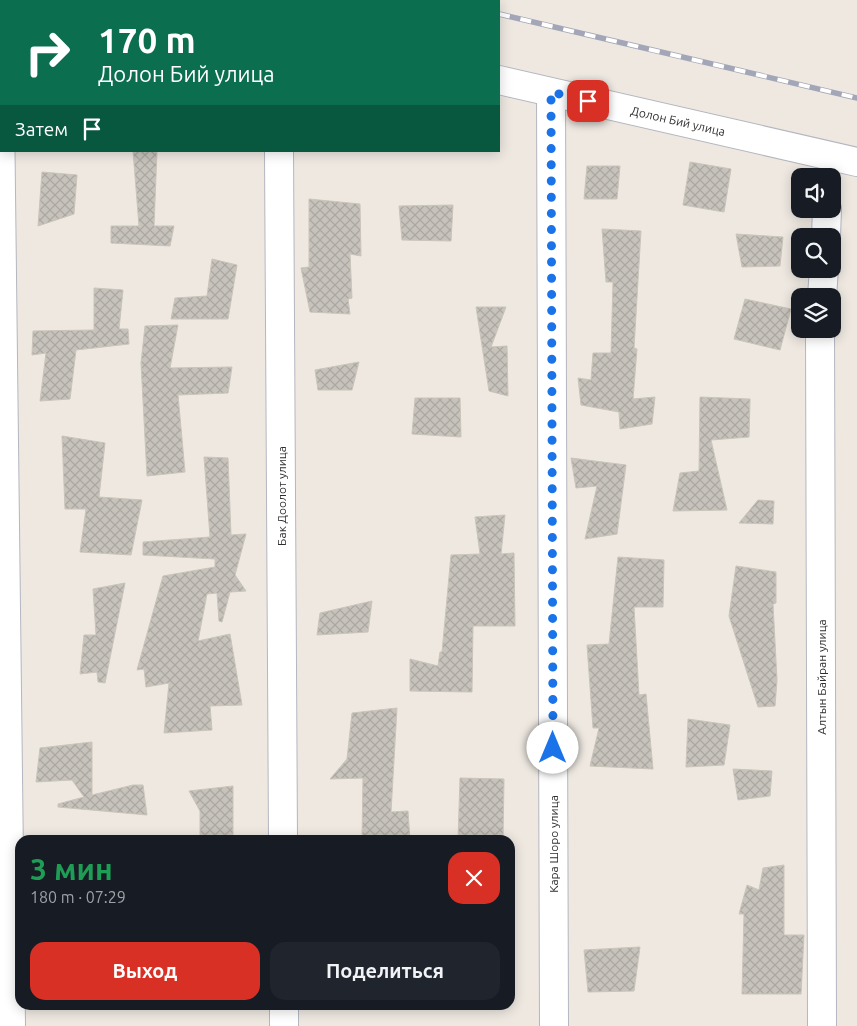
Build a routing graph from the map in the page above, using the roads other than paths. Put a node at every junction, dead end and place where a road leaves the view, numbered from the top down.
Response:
1 (500, 80) edge
2 (551, 92) junction
3 (1, 152) edge
4 (279, 152) edge
5 (857, 162) edge
6 (830, 166) edge
7 (820, 338) edge
8 (283, 835) edge
9 (284, 1010) edge
10 (11, 1026) edge
11 (284, 1026) edge
12 (554, 1026) edge
13 (822, 1026) edge

1 - 2 street, Долон Бий улица
2 - 6 street, Долон Бий улица
2 - 12 street, Кара Шоро улица
3 - 10 street
4 - 8 street, Бак Доолот улица
5 - 6 street, Долон Бий улица
7 - 13 street, Алтын Байран улица
9 - 11 street

